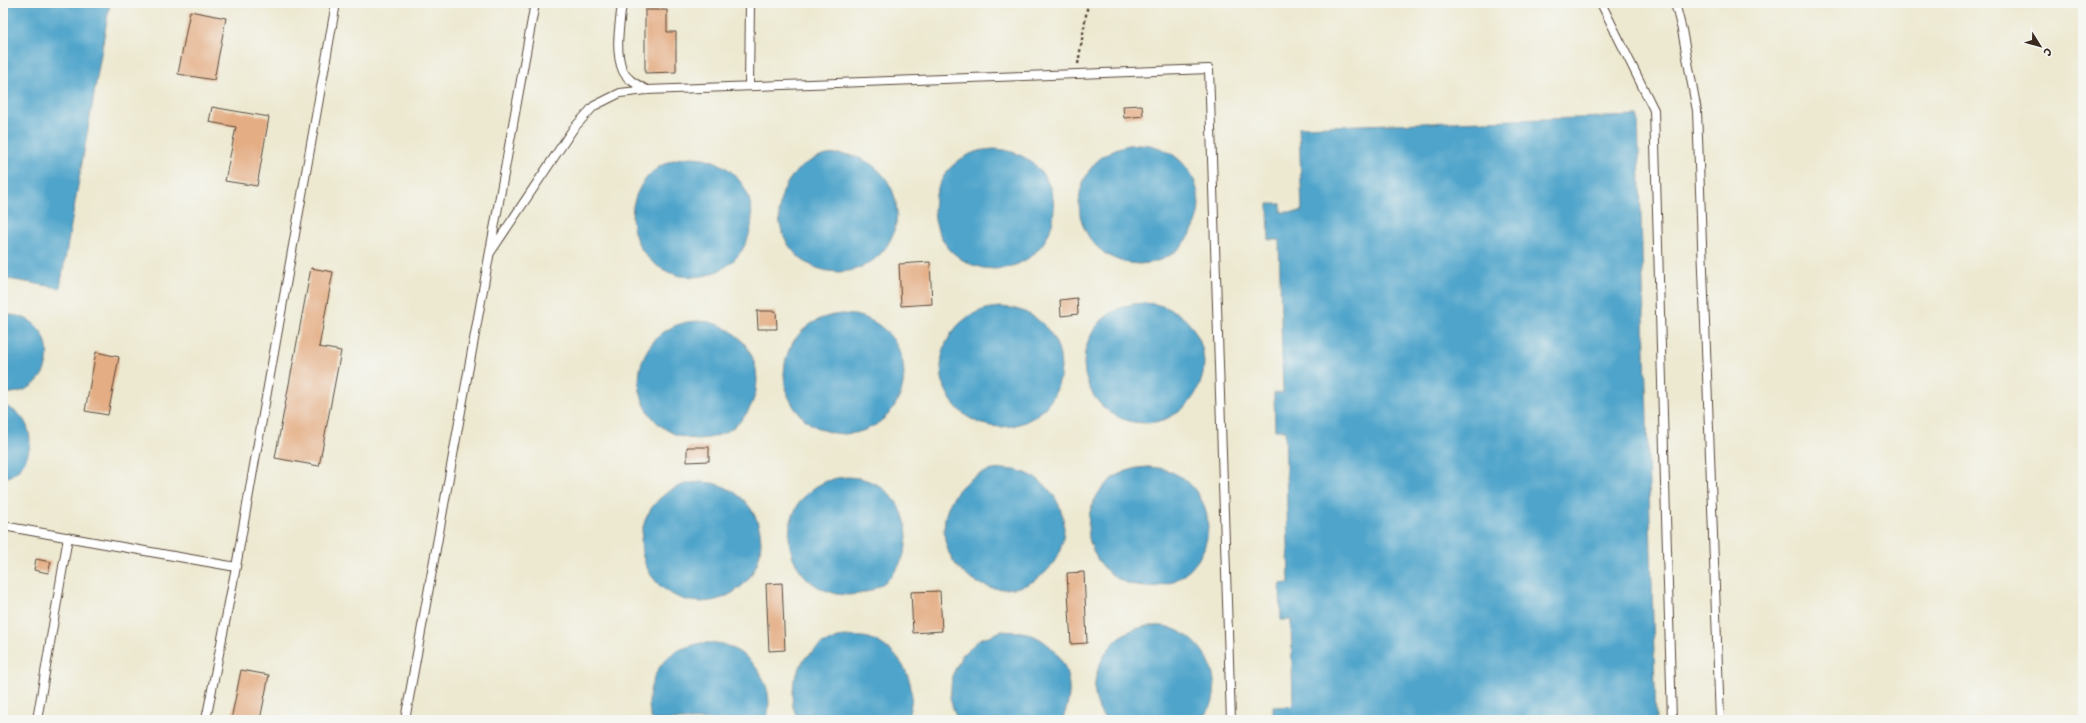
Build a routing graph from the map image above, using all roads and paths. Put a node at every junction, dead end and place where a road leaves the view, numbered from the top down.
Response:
1 (336, 3) edge
2 (536, 3) edge
3 (622, 3) edge
4 (750, 3) edge
5 (1088, 3) edge
6 (1601, 3) edge
7 (1674, 3) edge
8 (1076, 74) junction
9 (749, 86) junction
10 (647, 90) junction
11 (490, 253) junction
12 (3, 526) edge
13 (68, 537) junction
14 (236, 567) junction
15 (37, 720) edge
16 (206, 720) edge
17 (404, 720) edge
18 (1232, 720) edge
19 (1672, 720) edge
20 (1720, 720) edge

1 - 14 lane
2 - 11 lane
3 - 10 lane
4 - 9 lane
5 - 8 path
6 - 19 lane
7 - 20 lane
8 - 9 lane
8 - 18 lane
9 - 10 lane
10 - 11 lane
11 - 17 lane
12 - 13 lane
13 - 14 lane
13 - 15 lane
14 - 16 lane

